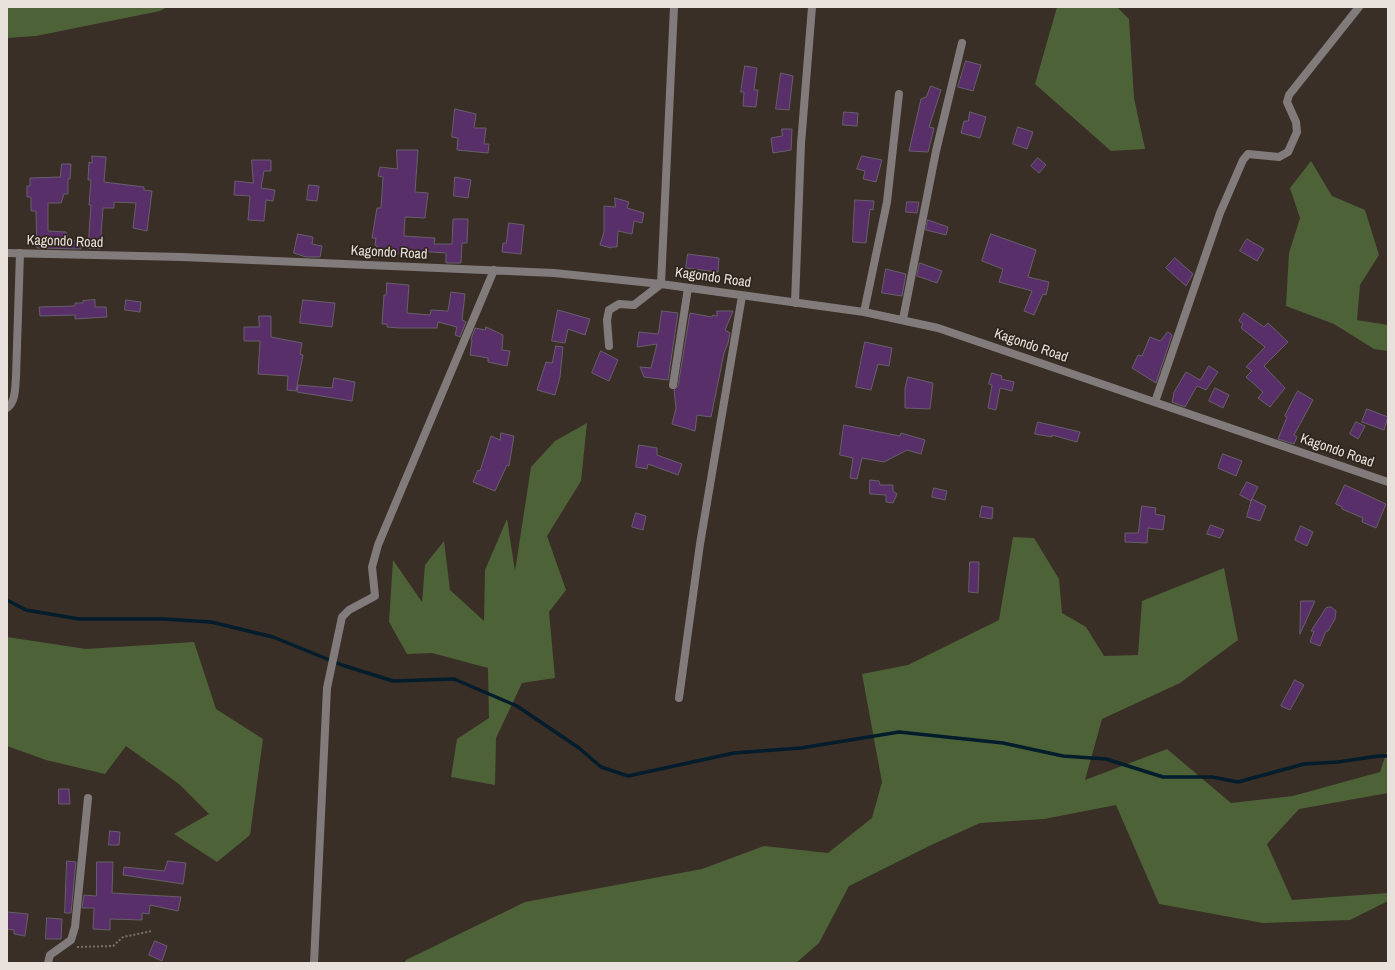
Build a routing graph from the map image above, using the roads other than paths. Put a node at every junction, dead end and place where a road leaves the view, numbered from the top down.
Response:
1 (674, 7) edge
2 (812, 7) edge
3 (1359, 7) edge
4 (962, 44) dead end
5 (898, 94) dead end
6 (7, 253) edge
7 (20, 253) junction
8 (494, 270) junction
9 (661, 284) junction
10 (688, 288) junction
11 (742, 296) junction
12 (795, 303) junction
13 (864, 312) junction
14 (903, 319) junction
15 (609, 346) dead end
16 (673, 385) dead end
17 (1155, 402) junction
18 (7, 408) edge
19 (1388, 482) edge
20 (679, 698) dead end
21 (88, 798) dead end
22 (48, 963) edge
23 (314, 963) edge

1 - 9 street
2 - 12 street
3 - 17 street
4 - 14 street
5 - 13 street
6 - 7 street, Kagondo Road
7 - 8 street, Kagondo Road
7 - 18 street
8 - 9 street, Kagondo Road
8 - 23 street
9 - 10 street, Kagondo Road
9 - 15 street
10 - 11 street, Kagondo Road
10 - 16 street
11 - 12 street, Kagondo Road
11 - 20 street
12 - 13 street, Kagondo Road
13 - 14 street, Kagondo Road
14 - 17 street, Kagondo Road
17 - 19 street, Kagondo Road
21 - 22 street

